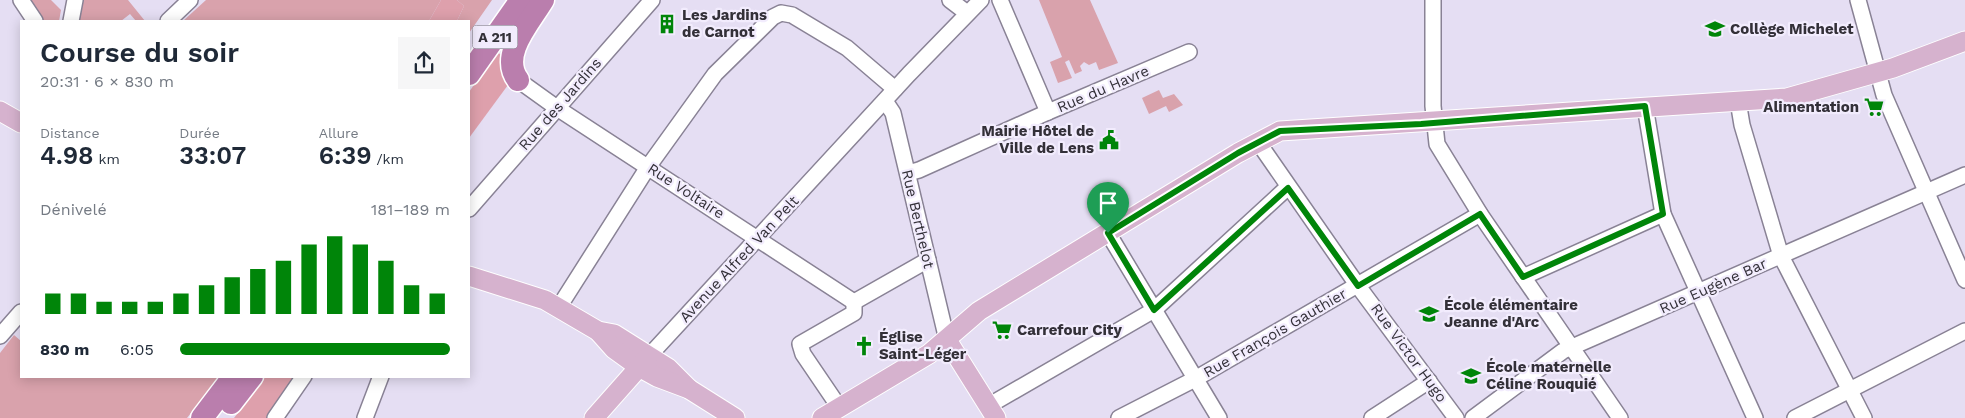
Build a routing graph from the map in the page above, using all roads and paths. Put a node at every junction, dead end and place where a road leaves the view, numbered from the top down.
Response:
1 (21, 0) edge
2 (76, 0) edge
3 (190, 0) edge
4 (504, 0) edge
5 (521, 0) edge
6 (543, 0) edge
7 (652, 0) edge
8 (950, 0) edge
9 (981, 0) edge
10 (1000, 0) edge
11 (1434, 0) edge
12 (1858, 0) edge
13 (967, 13) junction
14 (34, 20) edge
15 (71, 20) edge
16 (169, 20) edge
17 (1965, 42) edge
18 (470, 49) edge
19 (1189, 52) dead end
20 (1878, 72) junction
21 (470, 73) edge
22 (518, 80) joint
23 (895, 90) junction
24 (0, 99) edge
25 (884, 101) junction
26 (1738, 101) junction
27 (1645, 106) junction
28 (20, 108) edge
29 (556, 108) junction
30 (0, 111) edge
31 (1048, 112) junction
32 (1434, 121) junction
33 (20, 122) edge
34 (1258, 142) junction
35 (648, 167) junction
36 (908, 174) junction
37 (1965, 174) edge
38 (1288, 188) junction
39 (1925, 192) junction
40 (470, 208) edge
41 (1480, 214) junction
42 (1663, 214) junction
43 (1108, 233) junction
44 (758, 238) junction
45 (1781, 256) junction
46 (928, 260) junction
47 (470, 276) edge
48 (1523, 277) junction
49 (1965, 280) edge
50 (1358, 286) junction
51 (1698, 293) junction
52 (854, 302) junction
53 (559, 307) junction
54 (1154, 310) junction
55 (20, 313) edge
56 (1965, 331) edge
57 (0, 336) edge
58 (948, 340) junction
59 (1572, 348) junction
60 (644, 362) junction
61 (232, 378) edge
62 (250, 378) edge
63 (303, 378) edge
64 (380, 378) edge
65 (1195, 379) junction
66 (1429, 381) junction
67 (1850, 390) junction
68 (839, 407) junction
69 (992, 412) edge
70 (202, 418) edge
71 (220, 418) edge
72 (275, 418) edge
73 (365, 418) edge
74 (594, 418) edge
75 (735, 418) edge
76 (822, 418) edge
77 (1119, 418) edge
78 (1219, 418) edge
79 (1372, 418) edge
80 (1456, 418) edge
81 (1473, 418) edge
82 (1620, 418) edge
83 (1755, 418) edge
84 (1795, 418) edge
85 (1864, 418) edge

1 - 14 street
2 - 15 street
3 - 16 street
4 - 18 highway, A 211
5 - 21 highway, A 211
6 - 22 highway
7 - 29 street, Rue des Jardins
8 - 13 street
9 - 13 street, Avenue Alfred Van Pelt
10 - 31 street
11 - 32 street
12 - 20 street
13 - 23 street, Avenue Alfred Van Pelt
17 - 20 main road
19 - 31 street, Rue du Havre
20 - 26 main road
20 - 39 street
22 - 29 street, Rue Voltaire
23 - 25 street, Avenue Alfred Van Pelt
23 - 35 street
24 - 28 main road
25 - 36 street, Rue Berthelot
25 - 44 street, Avenue Alfred Van Pelt
26 - 27 main road
26 - 45 street
27 - 32 main road
27 - 42 street
29 - 35 street, Rue Voltaire
29 - 40 street, Rue des Jardins
30 - 33 main road
31 - 36 street, Rue du Havre
32 - 34 main road
32 - 41 street
34 - 38 street, Rue Victor Hugo
34 - 43 main road
35 - 44 street, Rue Voltaire
35 - 53 street
36 - 46 street, Rue Berthelot
37 - 39 street, Rue Eugène Bar
38 - 50 street, Rue Victor Hugo
38 - 54 street
39 - 45 street, Rue Eugène Bar
39 - 49 street
41 - 48 street
41 - 50 street, Rue François Gauthier
42 - 48 street
42 - 51 street
43 - 54 street
43 - 58 main road
44 - 52 street, Rue Voltaire
44 - 60 street, Avenue Alfred Van Pelt
45 - 51 street, Rue Eugène Bar
45 - 67 street
46 - 52 street
46 - 58 street, Rue Berthelot
47 - 53 main road
48 - 59 street
50 - 65 street, Rue François Gauthier
50 - 66 street, Rue Victor Hugo
51 - 59 street, Rue Eugène Bar
51 - 83 street
52 - 68 street
53 - 60 main road
54 - 65 street
54 - 69 street
55 - 57 street
56 - 67 street
58 - 68 main road
58 - 69 main road
59 - 81 street, Rue Eugène Bar
59 - 82 street
60 - 74 main road, Avenue Alfred Van Pelt
60 - 75 main road
61 - 70 highway
62 - 71 highway
63 - 72 street
64 - 73 street
65 - 77 street, Rue François Gauthier
65 - 78 street
66 - 79 street
66 - 80 street, Rue Victor Hugo
67 - 84 street
67 - 85 street
68 - 76 main road

